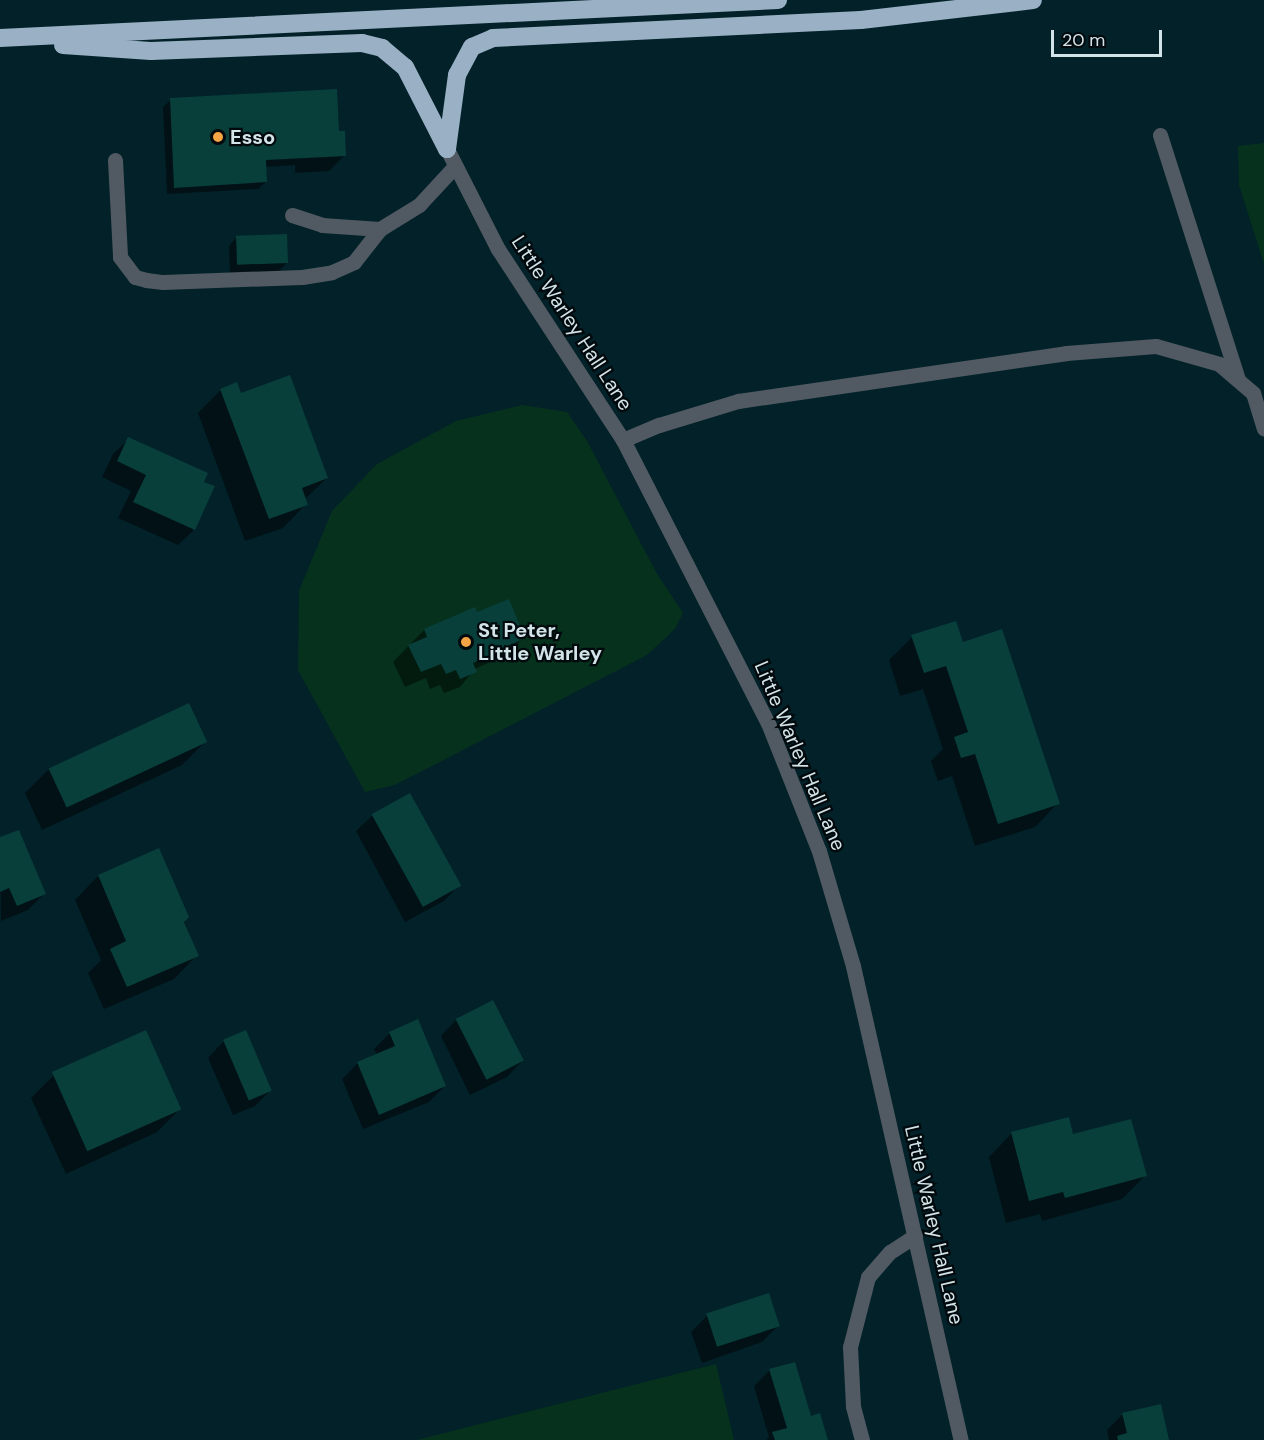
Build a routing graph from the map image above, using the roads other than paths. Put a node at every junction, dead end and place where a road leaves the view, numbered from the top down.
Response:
1 (778, 0) edge
2 (1032, 0) edge
3 (0, 40) edge
4 (1160, 135) dead end
5 (447, 148) junction
6 (116, 160) dead end
7 (455, 166) junction
8 (292, 215) dead end
9 (380, 229) junction
10 (1238, 380) junction
11 (1264, 428) edge
12 (623, 440) junction
13 (915, 1236) junction
14 (862, 1440) edge
15 (962, 1440) edge

1 - 3 highway
2 - 5 highway
3 - 5 highway
4 - 10 street
5 - 7 street, Little Warley Hall Lane
6 - 9 street
7 - 9 street
7 - 12 street, Little Warley Hall Lane
8 - 9 street
10 - 11 street
10 - 12 street
12 - 13 street, Little Warley Hall Lane
13 - 14 street
13 - 15 street, Little Warley Hall Lane

